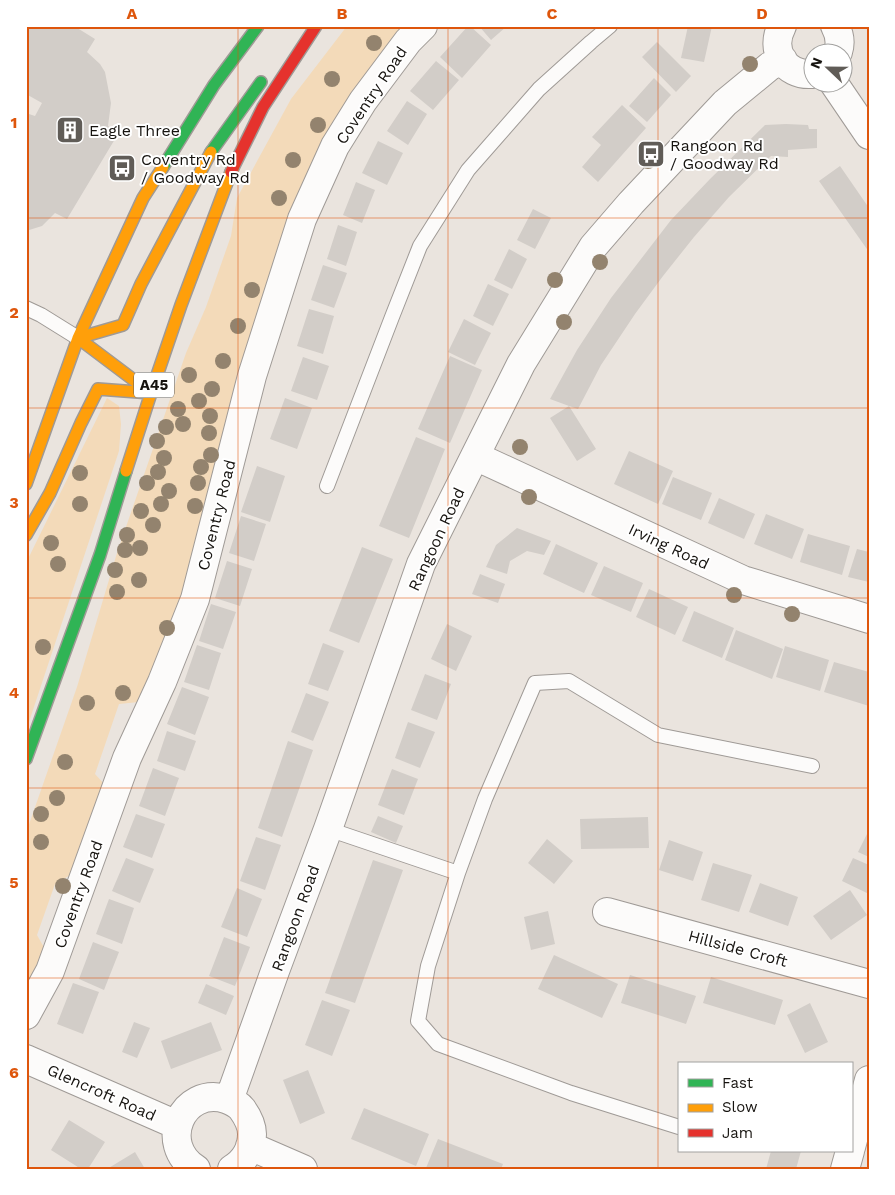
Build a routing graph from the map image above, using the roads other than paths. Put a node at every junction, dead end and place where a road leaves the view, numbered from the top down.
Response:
1 (258, 26) edge
2 (311, 26) edge
3 (316, 26) edge
4 (423, 26) edge
5 (610, 26) edge
6 (782, 26) edge
7 (291, 45) dead end
8 (783, 60) junction
9 (267, 73) dead end
10 (802, 74) edge
11 (840, 92) edge
12 (869, 135) edge
13 (26, 308) edge
14 (78, 338) junction
15 (152, 392) junction
16 (475, 456) junction
17 (26, 484) edge
18 (327, 486) dead end
19 (26, 535) edge
20 (869, 618) edge
21 (26, 759) edge
22 (812, 766) dead end
23 (328, 829) junction
24 (458, 873) junction
25 (607, 912) dead end
26 (869, 984) edge
27 (26, 1015) edge
28 (26, 1059) edge
29 (869, 1080) edge
30 (229, 1100) junction
31 (178, 1124) junction
32 (678, 1127) edge
33 (852, 1143) edge
34 (250, 1146) junction
35 (850, 1152) edge
36 (196, 1169) edge
37 (232, 1169) edge
38 (303, 1169) edge
39 (846, 1169) edge

1 - 14 highway
2 - 7 highway
3 - 15 highway, A45
4 - 27 street, Coventry Road
5 - 18 lane
6 - 8 street
8 - 10 street
8 - 16 street, Rangoon Road
9 - 14 highway
11 - 12 street
13 - 14 lane
14 - 15 highway
14 - 17 highway
15 - 19 highway
15 - 21 highway, A45
16 - 20 street, Irving Road
16 - 23 street, Rangoon Road
22 - 24 lane
23 - 24 lane
23 - 30 street, Rangoon Road
24 - 32 lane
25 - 26 street, Hillside Croft
28 - 31 street, Glencroft Road
29 - 33 street
30 - 31 street
30 - 34 street
31 - 36 street
34 - 37 street
34 - 38 street
35 - 39 street

